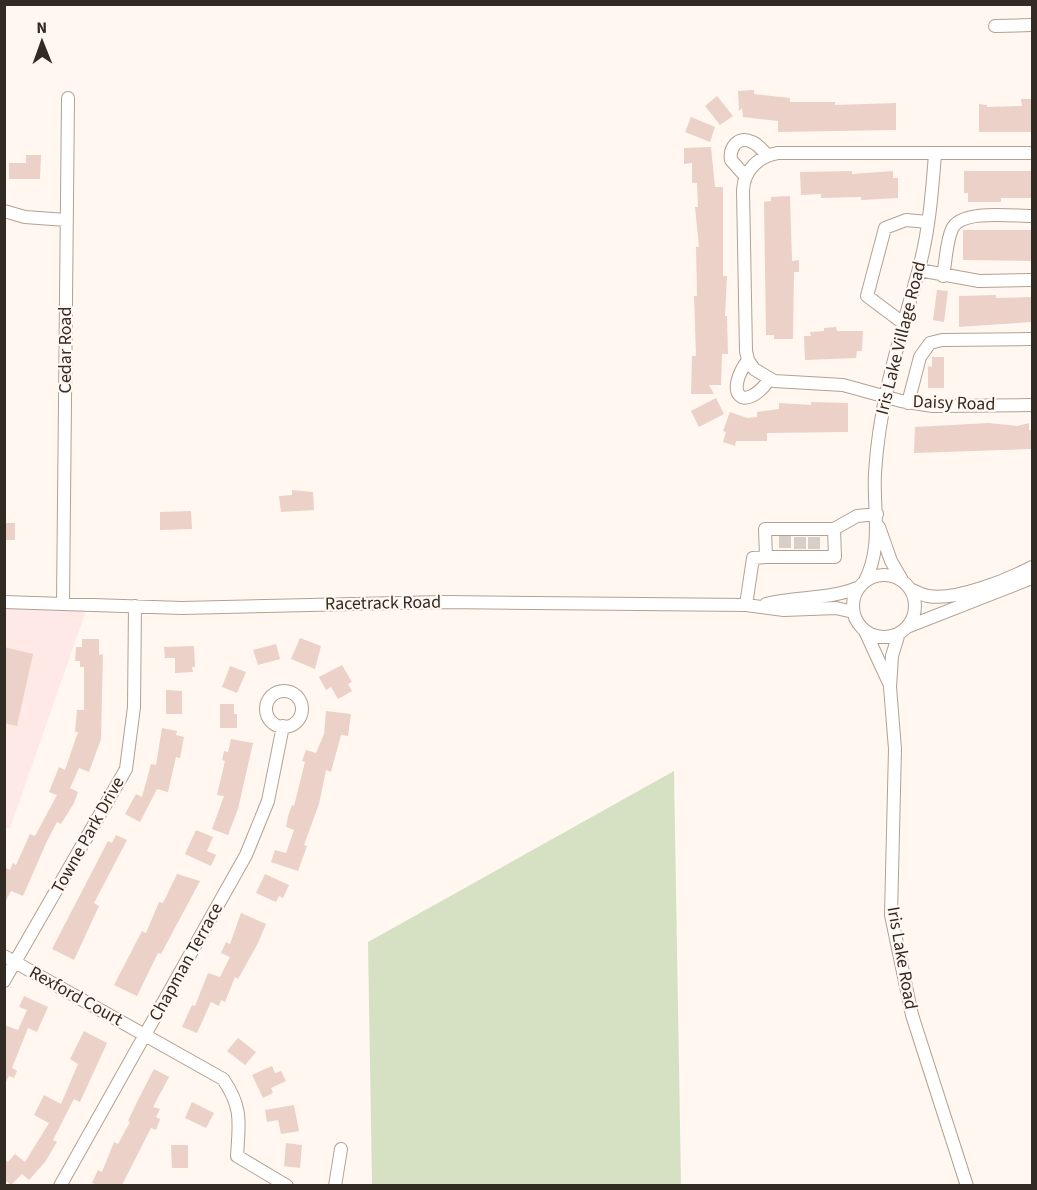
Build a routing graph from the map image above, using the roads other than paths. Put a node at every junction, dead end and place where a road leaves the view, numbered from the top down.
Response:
1 (1032, 25) edge
2 (995, 26) dead end
3 (68, 98) dead end
4 (1032, 153) edge
5 (935, 154) junction
6 (767, 155) junction
7 (746, 177) junction
8 (4, 211) edge
9 (1032, 216) edge
10 (66, 220) junction
11 (928, 222) junction
12 (919, 270) junction
13 (943, 276) junction
14 (1032, 280) edge
15 (903, 323) junction
16 (1032, 339) edge
17 (748, 360) junction
18 (769, 380) junction
19 (885, 396) junction
20 (908, 403) junction
21 (1032, 405) edge
22 (877, 518) junction
23 (834, 529) junction
24 (766, 557) junction
25 (1032, 567) edge
26 (1032, 578) edge
27 (861, 585) junction
28 (906, 585) junction
29 (4, 602) edge
30 (63, 603) junction
31 (746, 605) junction
32 (762, 605) junction
33 (135, 606) junction
34 (853, 612) junction
35 (864, 630) junction
36 (903, 630) junction
37 (890, 687) junction
38 (283, 726) dead end
39 (10, 960) edge
40 (4, 981) edge
41 (146, 1035) junction
42 (341, 1149) dead end
43 (60, 1185) edge
44 (287, 1185) edge
45 (335, 1185) edge
46 (967, 1185) edge

1 - 2 street
3 - 10 street, Cedar Road
4 - 5 street
5 - 6 street
5 - 11 street, Iris Lake Village Road
6 - 7 street
6 - 7 street
7 - 17 street
8 - 10 street
9 - 13 street
10 - 30 street, Cedar Road
11 - 12 street, Iris Lake Village Road
11 - 15 street
12 - 13 street
12 - 15 street, Iris Lake Village Road
13 - 14 street
15 - 19 street, Iris Lake Village Road
16 - 20 street
17 - 18 street
17 - 18 street
18 - 19 street, Daisy Road
19 - 20 street, Daisy Road
19 - 22 street, Iris Lake Village Road
20 - 21 street, Daisy Road
22 - 23 street
22 - 27 street, Iris Lake Village Road
22 - 28 street, Iris Lake Village Road
23 - 24 street
23 - 24 street
24 - 31 street
25 - 28 street
26 - 36 street
27 - 28 street
27 - 32 street, Racetrack Road
27 - 34 street
28 - 36 street
29 - 30 street, Racetrack Road
30 - 33 street, Racetrack Road
31 - 32 street, Racetrack Road
31 - 33 street, Racetrack Road
32 - 34 street, Racetrack Road
33 - 39 street, Towne Park Drive
34 - 35 street
35 - 36 street
35 - 37 street, Iris Lake Road
36 - 37 street, Iris Lake Road
37 - 46 street, Iris Lake Road
38 - 41 street, Chapman Terrace
39 - 40 street, Towne Park Drive
39 - 41 street, Rexford Court
41 - 43 street, Chapman Terrace
41 - 44 street, Rexford Court
42 - 45 street

